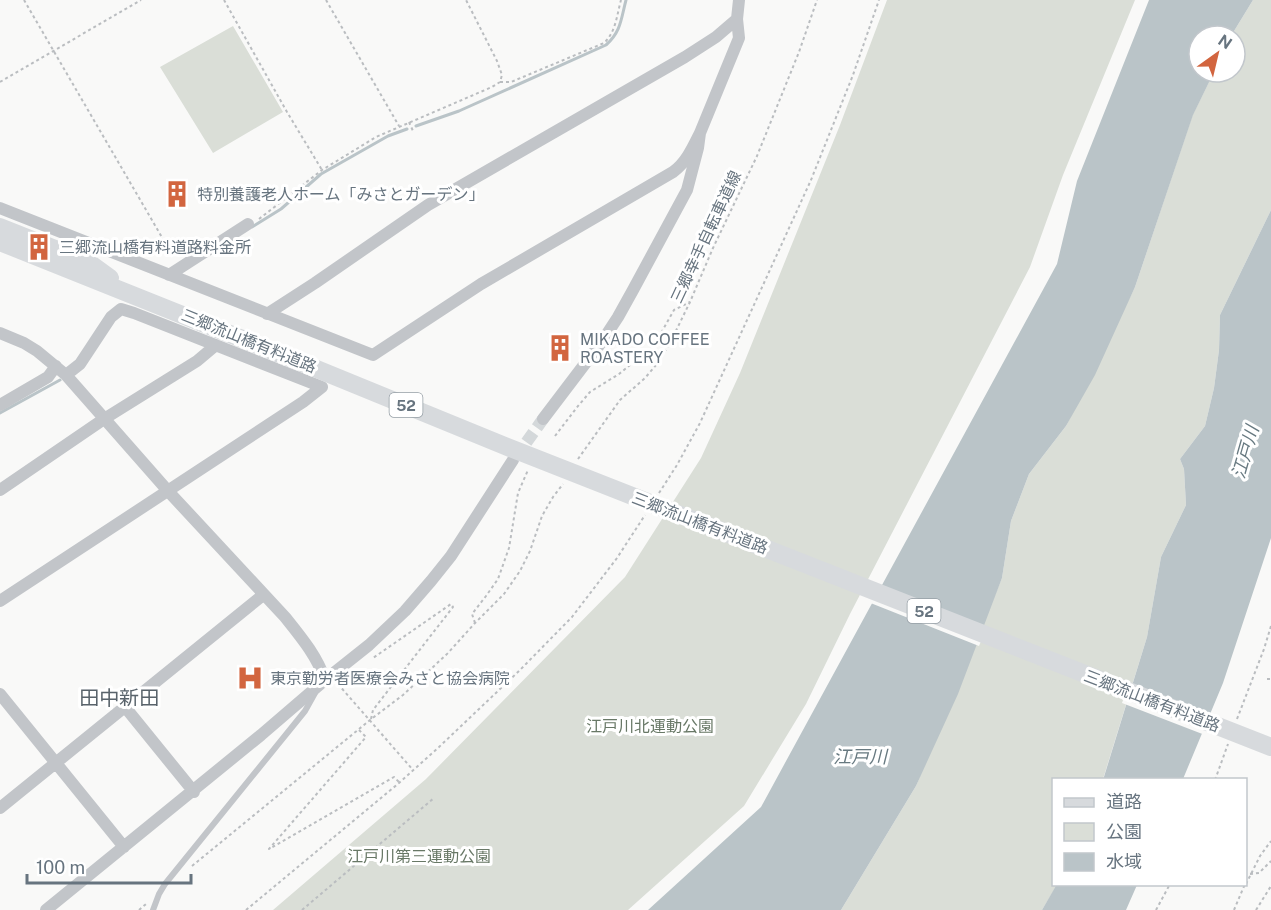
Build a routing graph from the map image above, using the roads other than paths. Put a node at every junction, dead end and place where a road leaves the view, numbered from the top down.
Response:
1 (739, 0) edge
2 (736, 19) junction
3 (700, 133) junction
4 (0, 208) edge
5 (249, 224) road end
6 (0, 227) edge
7 (0, 243) edge
8 (169, 275) junction
9 (131, 294) junction
10 (267, 314) junction
11 (0, 333) edge
12 (216, 345) junction
13 (61, 371) junction
14 (0, 405) edge
15 (104, 419) junction
16 (543, 419) tunnel mouth
17 (509, 453) junction
18 (0, 490) edge
19 (168, 490) junction
20 (263, 595) junction
21 (0, 601) edge
22 (326, 682) junction
23 (0, 694) edge
24 (124, 707) junction
25 (1271, 747) edge
26 (56, 762) junction
27 (194, 792) junction
28 (0, 808) edge
29 (124, 847) junction
30 (46, 910) edge
31 (153, 910) edge

1 - 2 street
2 - 3 street
2 - 10 street
3 - 10 street
3 - 16 street
4 - 8 street
5 - 8 street
6 - 9 main road, 三郷流山橋有料道路 / 52
7 - 9 main road, 三郷流山橋有料道路 / 52
8 - 10 street
9 - 17 main road, 三郷流山橋有料道路 / 52
11 - 13 street
12 - 13 street
12 - 15 street
12 - 19 street
13 - 14 street
13 - 15 street
15 - 18 street
15 - 19 street
17 - 22 street
17 - 25 main road, 三郷流山橋有料道路 / 52
19 - 20 street
19 - 21 street
20 - 22 street
20 - 24 street
22 - 27 street
22 - 31 lane
23 - 26 street
24 - 26 street
24 - 27 street
26 - 28 street
26 - 29 street
27 - 29 street
29 - 30 street

